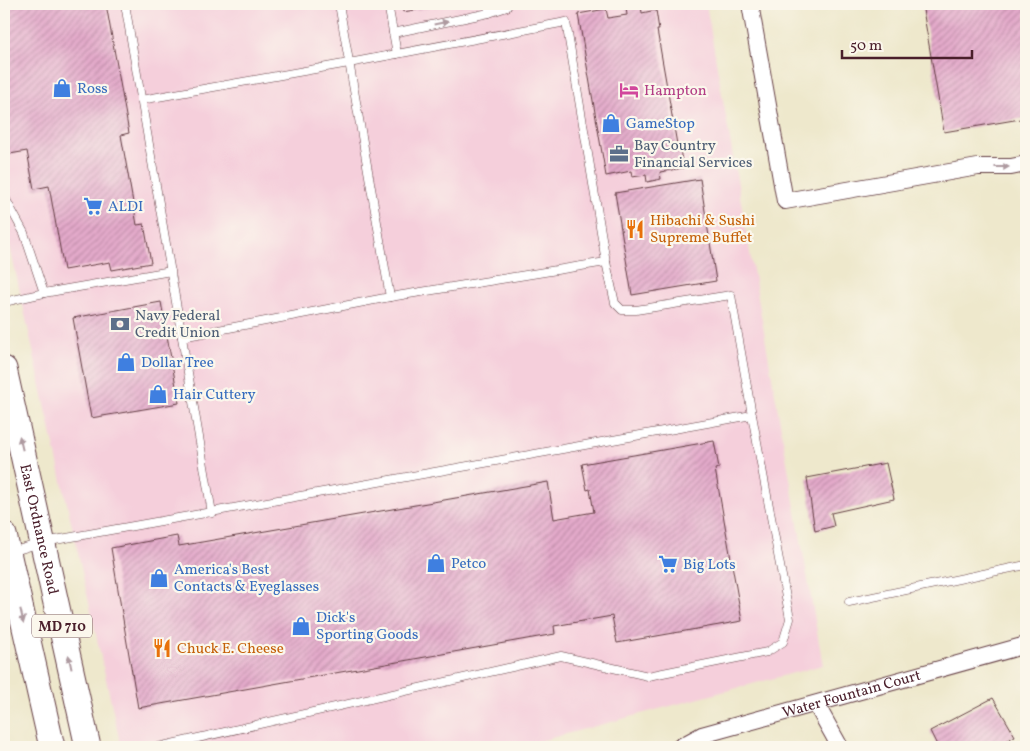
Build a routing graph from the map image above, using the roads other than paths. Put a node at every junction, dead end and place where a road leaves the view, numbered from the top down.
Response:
1 (125, 4) edge
2 (339, 4) edge
3 (388, 4) edge
4 (488, 4) edge
5 (507, 4) edge
6 (750, 4) edge
7 (489, 13) junction
8 (393, 33) junction
9 (398, 54) junction
10 (349, 63) junction
11 (142, 100) junction
12 (1026, 164) edge
13 (4, 196) edge
14 (606, 262) junction
15 (170, 271) junction
16 (44, 293) junction
17 (390, 297) junction
18 (4, 302) edge
19 (182, 338) junction
20 (4, 369) edge
21 (752, 415) junction
22 (212, 513) junction
23 (44, 542) junction
24 (5, 548) edge
25 (1026, 565) edge
26 (849, 602) dead end
27 (1026, 645) edge
28 (816, 704) junction
29 (52, 747) edge
30 (88, 747) edge
31 (158, 747) edge
32 (680, 747) edge
33 (840, 747) edge

1 - 11 lane
2 - 10 lane
3 - 8 lane
4 - 7 lane
5 - 7 lane
6 -> 12 street
8 -> 7 lane
8 - 9 lane
9 - 10 lane
9 - 14 lane
10 - 11 lane
10 - 17 lane
11 - 15 lane
13 - 16 lane
14 - 17 lane
14 - 21 lane
15 - 16 lane
15 - 19 lane
16 - 18 lane
17 - 19 lane
19 - 22 lane
23 -> 20 main road, East Ordnance Road / MD 710
21 - 22 lane
21 - 31 lane
22 - 23 lane
23 - 24 lane
30 -> 23 main road, East Ordnance Road / MD 710
24 -> 29 main road, MD 710
25 - 26 lane
27 - 28 street, Water Fountain Court
28 - 32 street, Water Fountain Court
28 - 33 street

